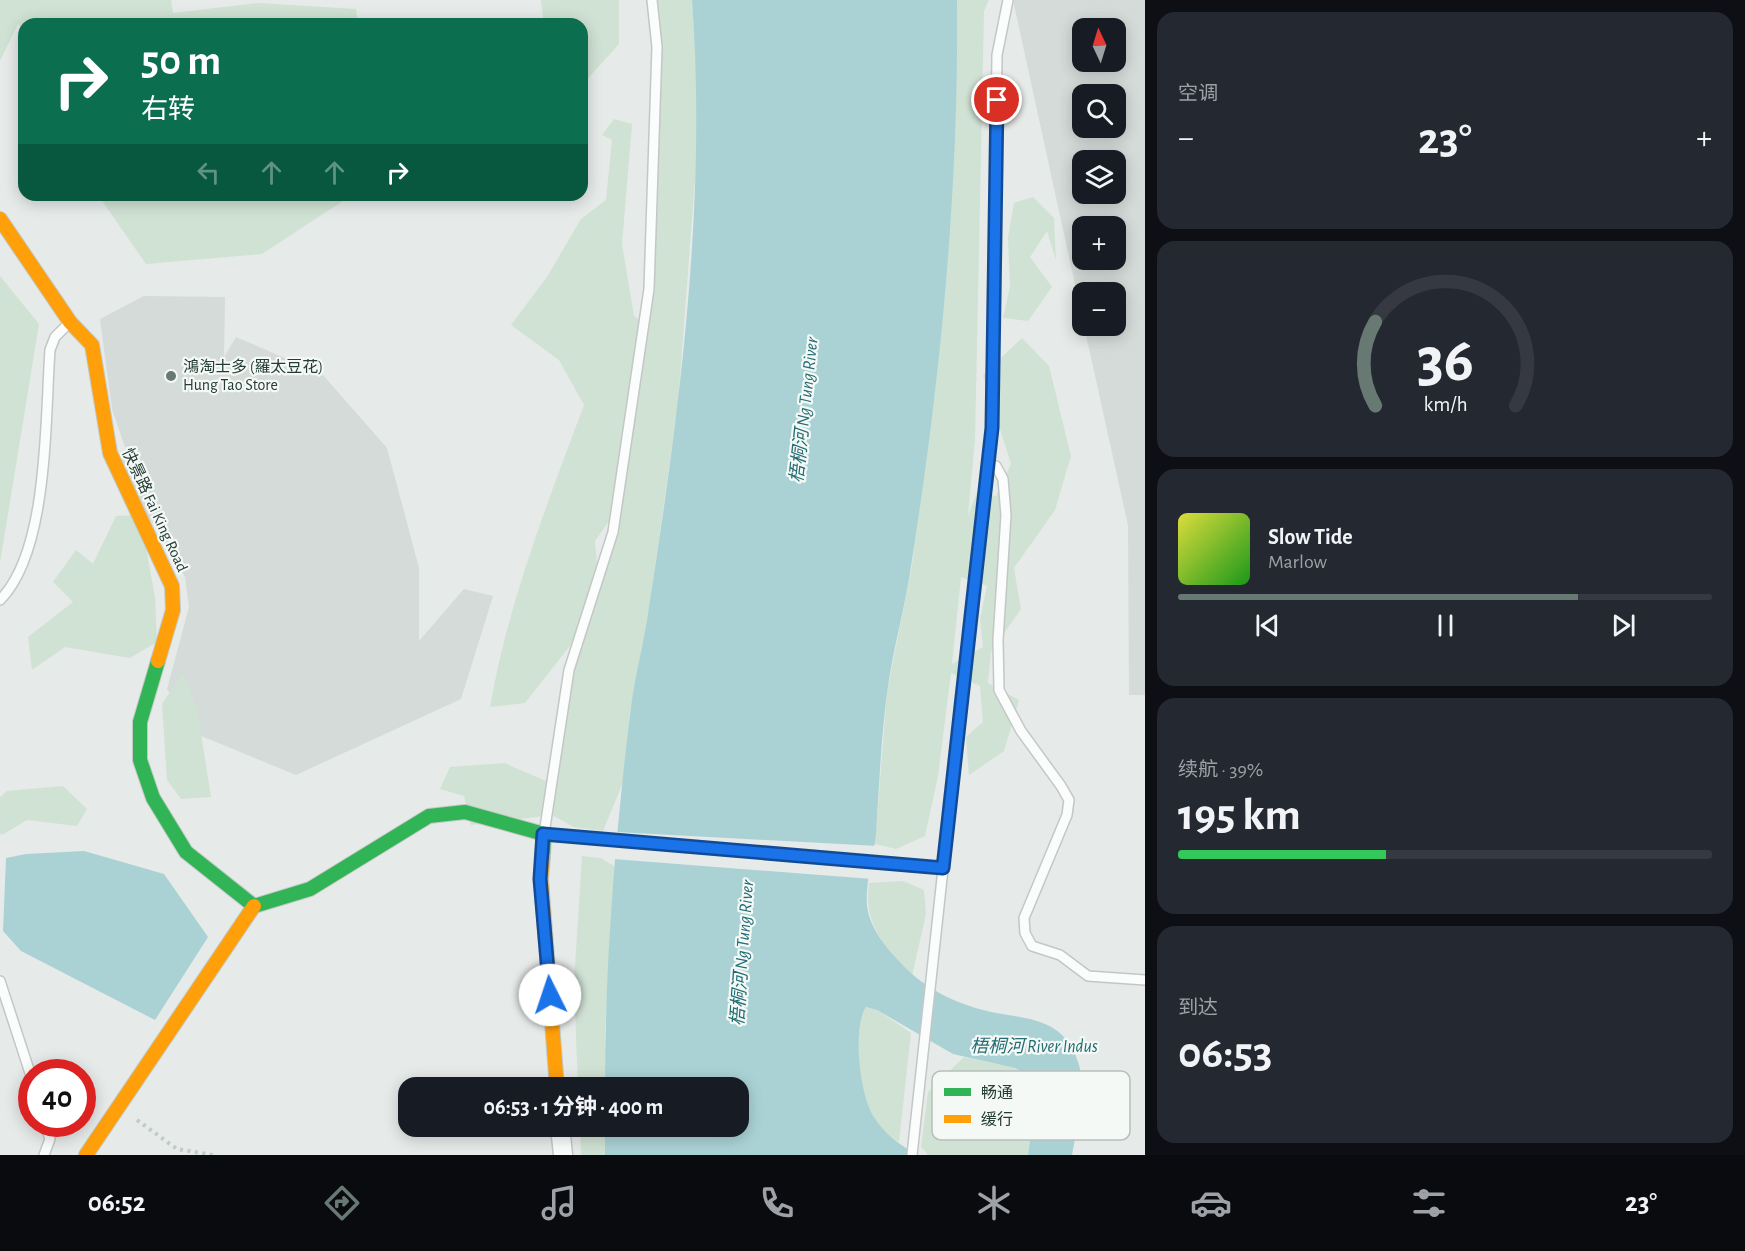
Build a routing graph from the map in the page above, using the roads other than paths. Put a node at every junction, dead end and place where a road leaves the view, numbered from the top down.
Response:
1 (651, 0) edge
2 (1008, 0) edge
3 (0, 219) edge
4 (70, 322) junction
5 (988, 463) junction
6 (0, 600) edge
7 (543, 834) junction
8 (943, 868) junction
9 (254, 906) junction
10 (1145, 980) edge
11 (0, 981) edge
12 (25, 1059) edge
13 (556, 1077) edge
14 (49, 1137) edge
15 (561, 1137) edge
16 (44, 1155) edge
17 (86, 1155) edge
18 (563, 1155) edge
19 (912, 1155) edge

1 - 7 lane
2 - 5 lane
3 - 4 street, 快景路 Fai King Road
4 - 6 lane
4 - 9 street, 快景路 Fai King Road
5 - 8 lane
5 - 10 lane
7 - 8 lane
7 - 9 street
7 - 13 street
8 - 19 lane
9 - 17 street
11 - 12 lane
14 - 16 lane
15 - 18 street

